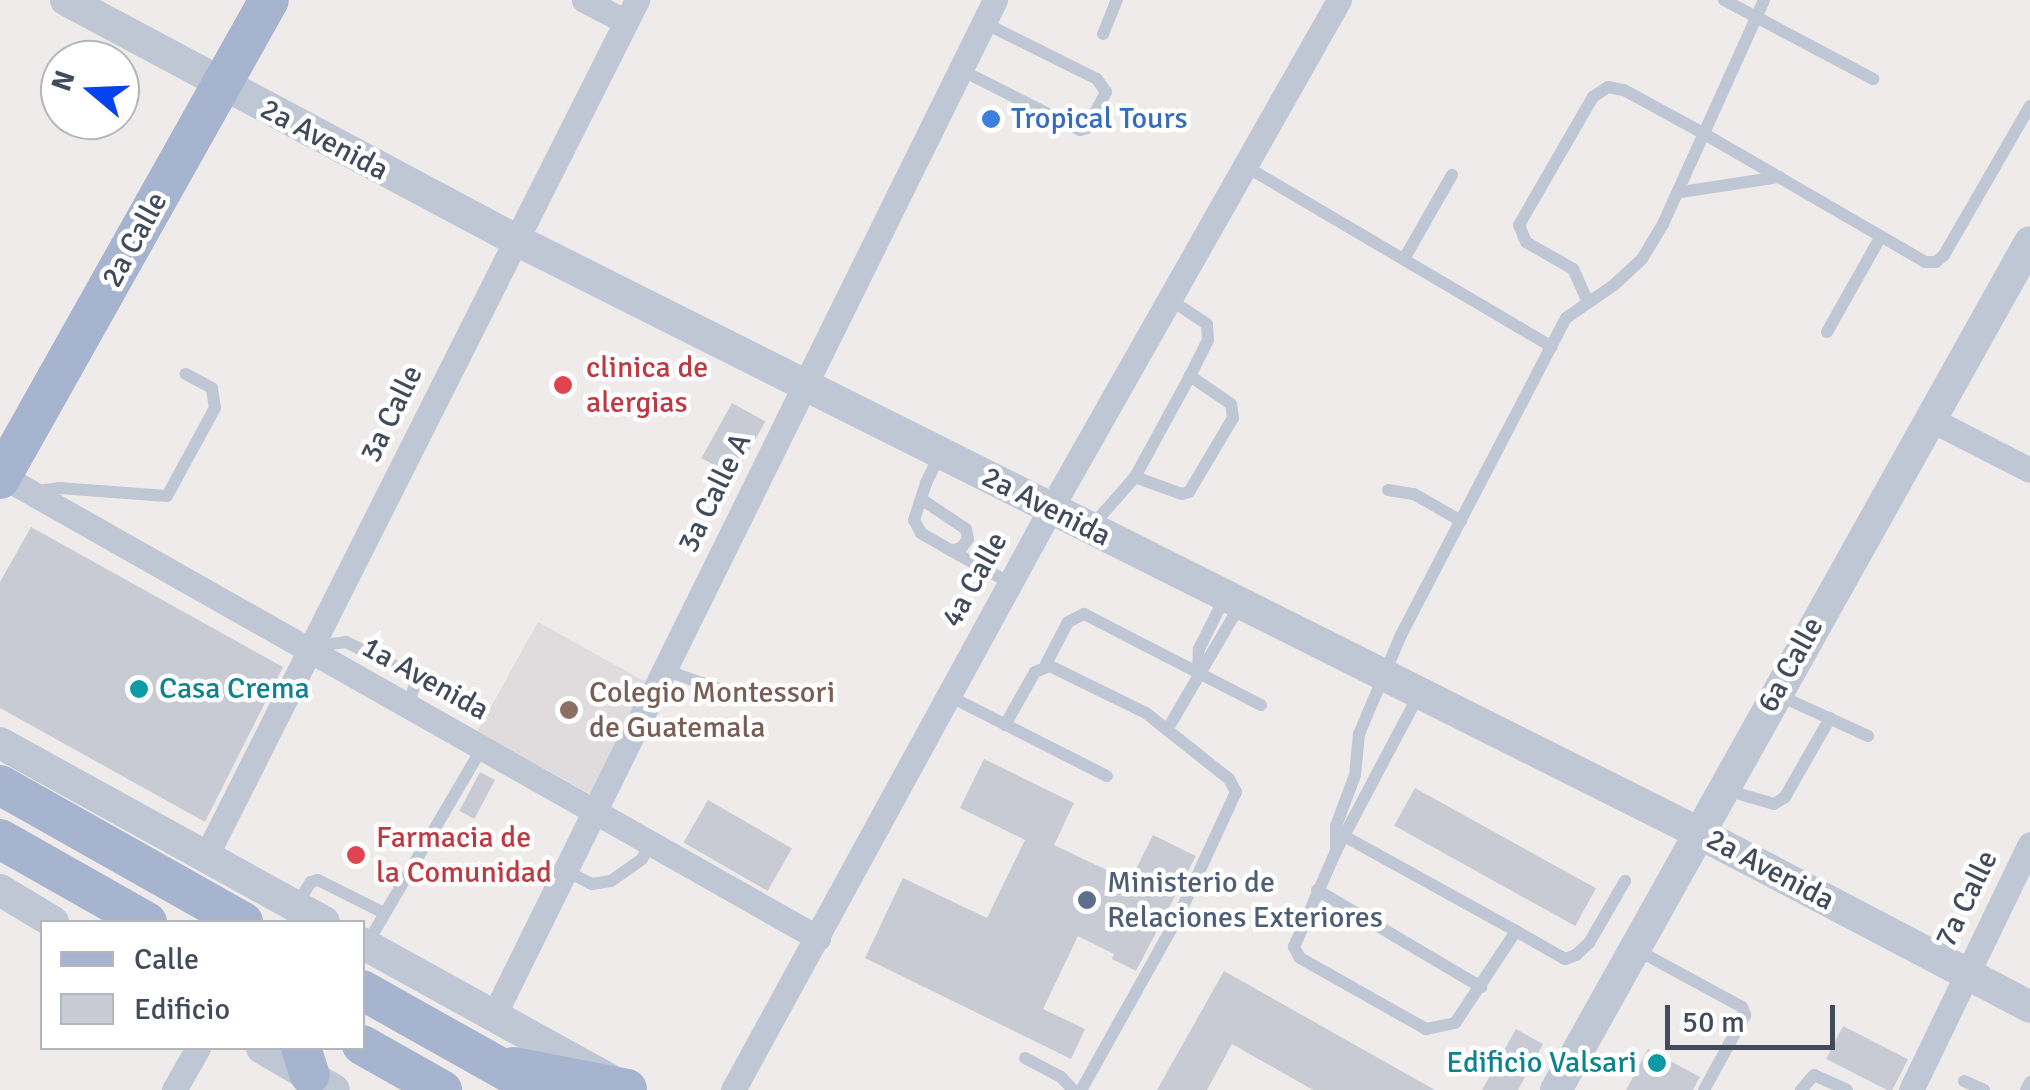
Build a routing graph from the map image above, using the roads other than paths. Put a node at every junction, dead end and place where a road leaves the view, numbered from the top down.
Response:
1 (66, 0) edge
2 (269, 0) edge
3 (584, 0) edge
4 (1117, 0) edge
5 (1339, 0) edge
6 (1724, 0) edge
7 (1764, 0) edge
8 (632, 11) edge
9 (989, 12) edge
10 (1756, 17) junction
11 (1103, 34) dead end
12 (961, 70) junction
13 (1873, 79) dead end
14 (222, 87) junction
15 (2030, 106) edge
16 (1701, 132) junction
17 (1245, 166) junction
18 (1452, 174) dead end
19 (1780, 178) junction
20 (1681, 192) junction
21 (1881, 236) junction
22 (516, 240) junction
23 (2030, 242) edge
24 (1404, 259) junction
25 (1170, 299) junction
26 (1588, 300) junction
27 (1827, 332) dead end
28 (1552, 347) junction
29 (186, 374) dead end
30 (1190, 376) junction
31 (804, 385) junction
32 (1928, 418) junction
33 (940, 454) junction
34 (2030, 470) edge
35 (1134, 477) junction
36 (11, 482) edge
37 (1388, 490) dead end
38 (922, 499) junction
39 (1050, 510) junction
40 (1461, 521) junction
41 (1090, 529) junction
42 (952, 551) junction
43 (1010, 583) junction
44 (1232, 601) junction
45 (312, 649) junction
46 (1046, 664) junction
47 (664, 670) junction
48 (1198, 673) junction
49 (1383, 675) junction
50 (1418, 694) junction
51 (1776, 694) junction
52 (948, 696) junction
53 (743, 697) dead end
54 (1261, 704) dead end
55 (1830, 718) junction
56 (1005, 725) junction
57 (1167, 730) junction
58 (1868, 736) dead end
59 (0, 742) edge
60 (482, 748) junction
61 (1107, 776) dead end
62 (0, 785) edge
63 (1723, 788) junction
64 (596, 812) junction
65 (1699, 833) junction
66 (1344, 836) junction
67 (0, 839) edge
68 (651, 843) junction
69 (2030, 844) edge
70 (1336, 851) junction
71 (205, 858) junction
72 (566, 871) junction
73 (1625, 881) dead end
74 (0, 890) edge
75 (1317, 890) junction
76 (384, 913) junction
77 (310, 915) edge
78 (50, 920) edge
79 (143, 920) edge
80 (240, 920) edge
81 (1516, 931) junction
82 (818, 938) junction
83 (365, 942) edge
84 (365, 945) edge
85 (1634, 949) junction
86 (1967, 975) junction
87 (1482, 987) junction
88 (365, 992) edge
89 (2030, 1007) edge
90 (494, 1015) junction
91 (365, 1047) edge
92 (197, 1050) edge
93 (267, 1050) edge
94 (1025, 1058) dead end
95 (493, 1064) junction
96 (315, 1071) edge
97 (1964, 1082) dead end
98 (2030, 1082) edge
99 (628, 1089) edge
100 (174, 1090) edge
101 (442, 1090) edge
102 (540, 1090) edge
103 (733, 1090) edge
104 (1073, 1090) edge
105 (1082, 1090) edge
106 (1556, 1090) edge
107 (1704, 1090) edge
108 (1801, 1090) edge
109 (1847, 1090) edge
110 (1911, 1090) edge
111 (1984, 1090) edge
112 (2026, 1090) edge

1 - 14 street, 2a Avenida
2 - 14 main road, 2a Calle
3 - 8 street
4 - 11 lane
5 - 17 street, 4a Calle
6 - 10 lane
7 - 10 lane
8 - 22 street, 3a Calle
9 - 12 street, 3a Calle A
9 - 12 lane
10 - 13 lane
10 - 16 lane
12 - 31 street, 3a Calle A
14 - 22 street, 2a Avenida
14 - 36 main road, 2a Calle
15 - 21 lane
16 - 19 lane
16 - 20 lane
16 - 26 lane
17 - 24 lane
17 - 25 street, 4a Calle
18 - 24 lane
19 - 20 lane
19 - 21 lane
20 - 26 lane
21 - 27 lane
22 - 31 street, 2a Avenida
22 - 45 street, 3a Calle
23 - 32 street, 6a Calle
24 - 28 lane
25 - 30 lane
25 - 39 street, 4a Calle
26 - 28 lane
28 - 40 lane
29 - 36 lane
30 - 35 lane
30 - 35 lane
31 - 33 street, 2a Avenida
31 - 47 street, 3a Calle A
32 - 34 street
32 - 51 street, 6a Calle
33 - 38 lane
33 - 39 street, 2a Avenida
35 - 41 lane
36 - 45 street, 1a Avenida
37 - 40 lane
38 - 42 lane
38 - 42 lane
39 - 41 street, 2a Avenida
39 - 43 street, 4a Calle
40 - 49 lane
41 - 44 street, 2a Avenida
42 - 43 lane
43 - 52 street, 4a Calle
44 - 48 lane
44 - 49 street, 2a Avenida
45 - 60 street, 1a Avenida
45 - 71 street, 3a Calle
46 - 48 lane
46 - 56 lane
46 - 57 lane
47 - 53 lane
47 - 64 street, 3a Calle A
48 - 54 lane
48 - 57 lane
49 - 50 street, 2a Avenida
49 - 70 lane
50 - 65 street, 2a Avenida
50 - 66 lane
51 - 55 lane
51 - 63 street, 6a Calle
52 - 56 lane
52 - 82 street, 4a Calle
55 - 58 lane
55 - 63 lane
56 - 61 lane
57 - 105 lane
59 - 71 street
60 - 64 street, 1a Avenida
60 - 76 lane
62 - 80 main road
63 - 65 street, 6a Calle
64 - 68 street, 1a Avenida
64 - 72 street, 3a Calle A
65 - 85 street, 6a Calle
65 - 86 street, 2a Avenida
66 - 70 lane
66 - 81 lane
67 - 79 main road
68 - 72 lane
68 - 82 street, 1a Avenida
69 - 86 street, 7a Calle
70 - 75 lane
71 - 77 street
72 - 90 street, 3a Calle A
73 - 81 lane
74 - 78 street
75 - 87 lane
75 - 87 lane
76 - 77 lane
76 - 83 lane
81 - 87 lane
82 - 103 street, 4a Calle
84 - 90 street
85 - 106 street, 6a Calle
85 - 107 lane
86 - 89 street, 2a Avenida
86 - 110 street, 7a Calle
88 - 95 main road
90 - 99 street
91 - 101 main road
92 - 100 street
93 - 96 street
94 - 104 lane
95 - 99 main road
95 - 102 main road
97 - 111 lane
98 - 112 lane
108 - 109 lane

